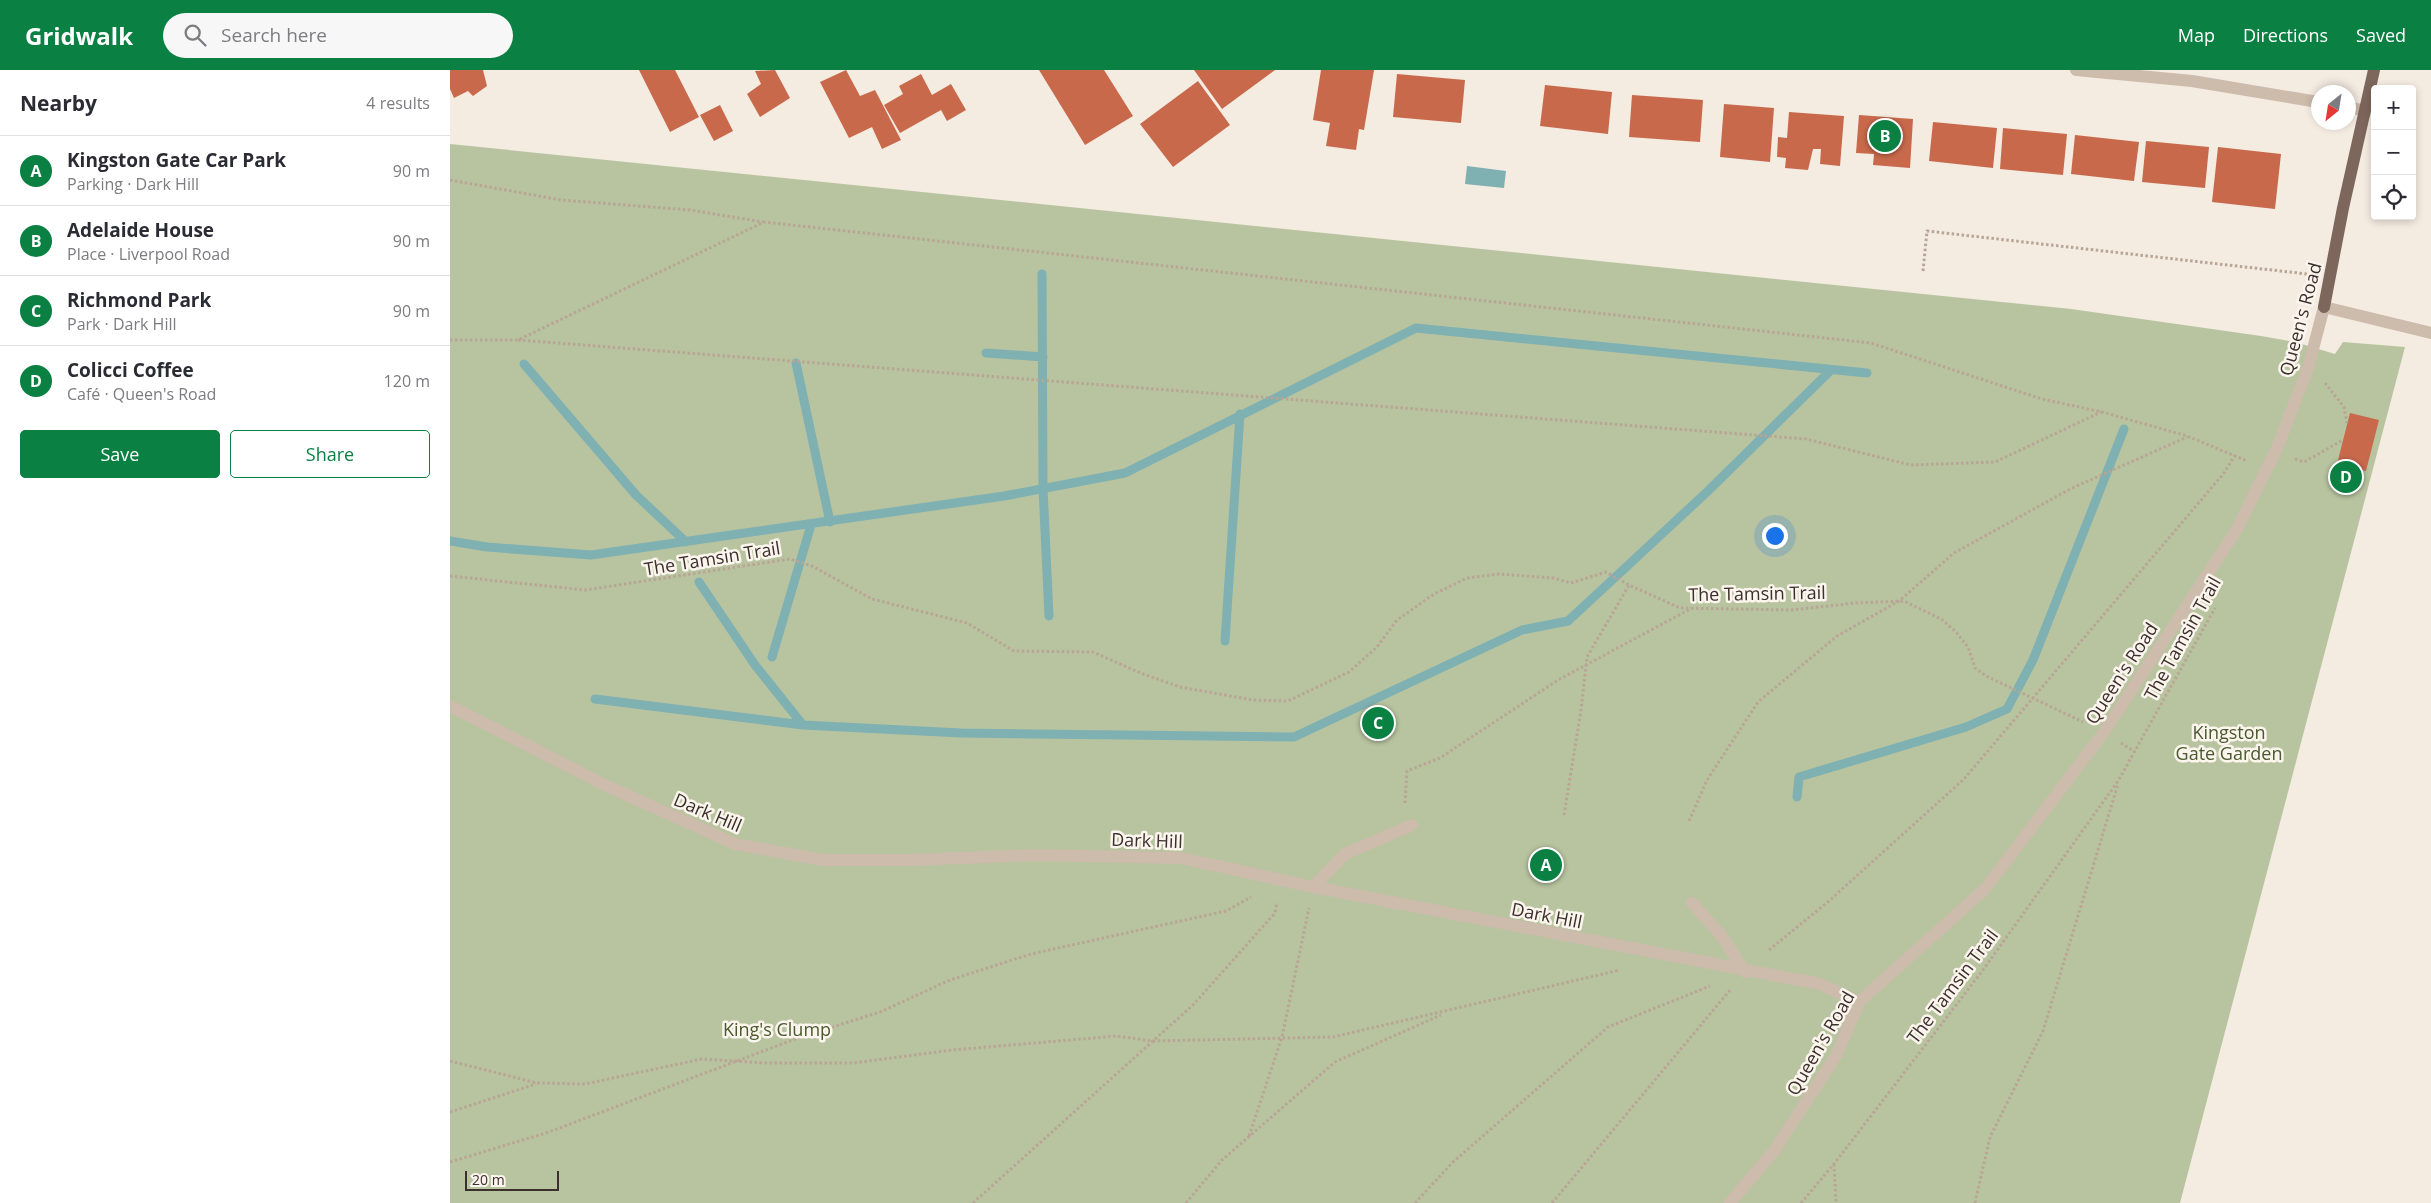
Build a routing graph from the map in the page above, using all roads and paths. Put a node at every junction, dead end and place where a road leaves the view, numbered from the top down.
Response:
1 (2076, 70) edge
2 (2374, 70) edge
3 (2311, 101) edge
4 (2356, 109) edge
5 (2366, 111) junction
6 (450, 180) edge
7 (764, 222) junction
8 (1923, 271) dead end
9 (2330, 276) junction
10 (2324, 307) junction
11 (2431, 333) edge
12 (450, 340) edge
13 (518, 340) junction
14 (2326, 383) dead end
15 (2102, 412) junction
16 (2347, 423) dead end
17 (2187, 436) junction
18 (2343, 440) dead end
19 (2277, 448) junction
20 (450, 576) edge
21 (1629, 585) junction
22 (1899, 601) junction
23 (2217, 605) dead end
24 (1692, 608) junction
25 (1586, 666) junction
26 (2031, 698) junction
27 (450, 706) edge
28 (2104, 732) junction
29 (2135, 752) junction
30 (2118, 781) junction
31 (1564, 815) dead end
32 (1689, 821) dead end
33 (1412, 826) joint
34 (1282, 879) junction
35 (1313, 887) junction
36 (1692, 903) dead end
37 (1626, 968) dead end
38 (1745, 972) junction
39 (1859, 1002) junction
40 (1448, 1011) junction
41 (1282, 1036) junction
42 (1152, 1041) junction
43 (450, 1061) edge
44 (739, 1061) junction
45 (537, 1083) junction
46 (450, 1112) edge
47 (1249, 1136) junction
48 (450, 1162) edge
49 (1834, 1164) junction
50 (973, 1203) edge
51 (1186, 1203) edge
52 (1415, 1203) edge
53 (1552, 1203) edge
54 (1730, 1203) edge
55 (1801, 1203) edge
56 (1836, 1203) edge
57 (1975, 1203) edge

1 - 3 street
2 - 5 main road, Queen's Road
4 - 5 street
5 - 9 main road, Queen's Road
6 - 7 path
7 - 13 path
7 - 15 path
8 - 9 path
9 - 10 main road, Queen's Road
10 - 11 street
10 - 19 street, Queen's Road
12 - 13 path
13 - 15 path
14 - 16 path
15 - 17 path
17 - 22 path
17 - 26 path
18 - 19 path
19 - 28 street, Queen's Road
20 - 21 path, The Tamsin Trail
21 - 24 path, The Tamsin Trail
21 - 25 path
22 - 24 path, The Tamsin Trail
22 - 26 path, The Tamsin Trail
22 - 32 path
23 - 29 path, The Tamsin Trail
24 - 25 path
25 - 31 path
25 - 33 path
26 - 28 path, The Tamsin Trail
26 - 38 path
27 - 34 street, Dark Hill
28 - 29 path, The Tamsin Trail
28 - 39 street, Queen's Road
29 - 30 path, The Tamsin Trail
30 - 49 path, The Tamsin Trail
30 - 57 path, The Tamsin Trail
33 - 35 street
34 - 35 street, Dark Hill
34 - 42 path
34 - 44 path
35 - 38 street, Dark Hill
35 - 41 path
36 - 38 street
37 - 40 path
38 - 39 street, Dark Hill
38 - 52 path
38 - 53 path
39 - 54 street, Queen's Road
40 - 41 path
40 - 47 path
41 - 42 path
41 - 47 path
42 - 44 path
42 - 50 path
43 - 45 path
44 - 45 path
44 - 48 path
45 - 46 path
47 - 51 path
49 - 55 path, The Tamsin Trail
49 - 56 path

